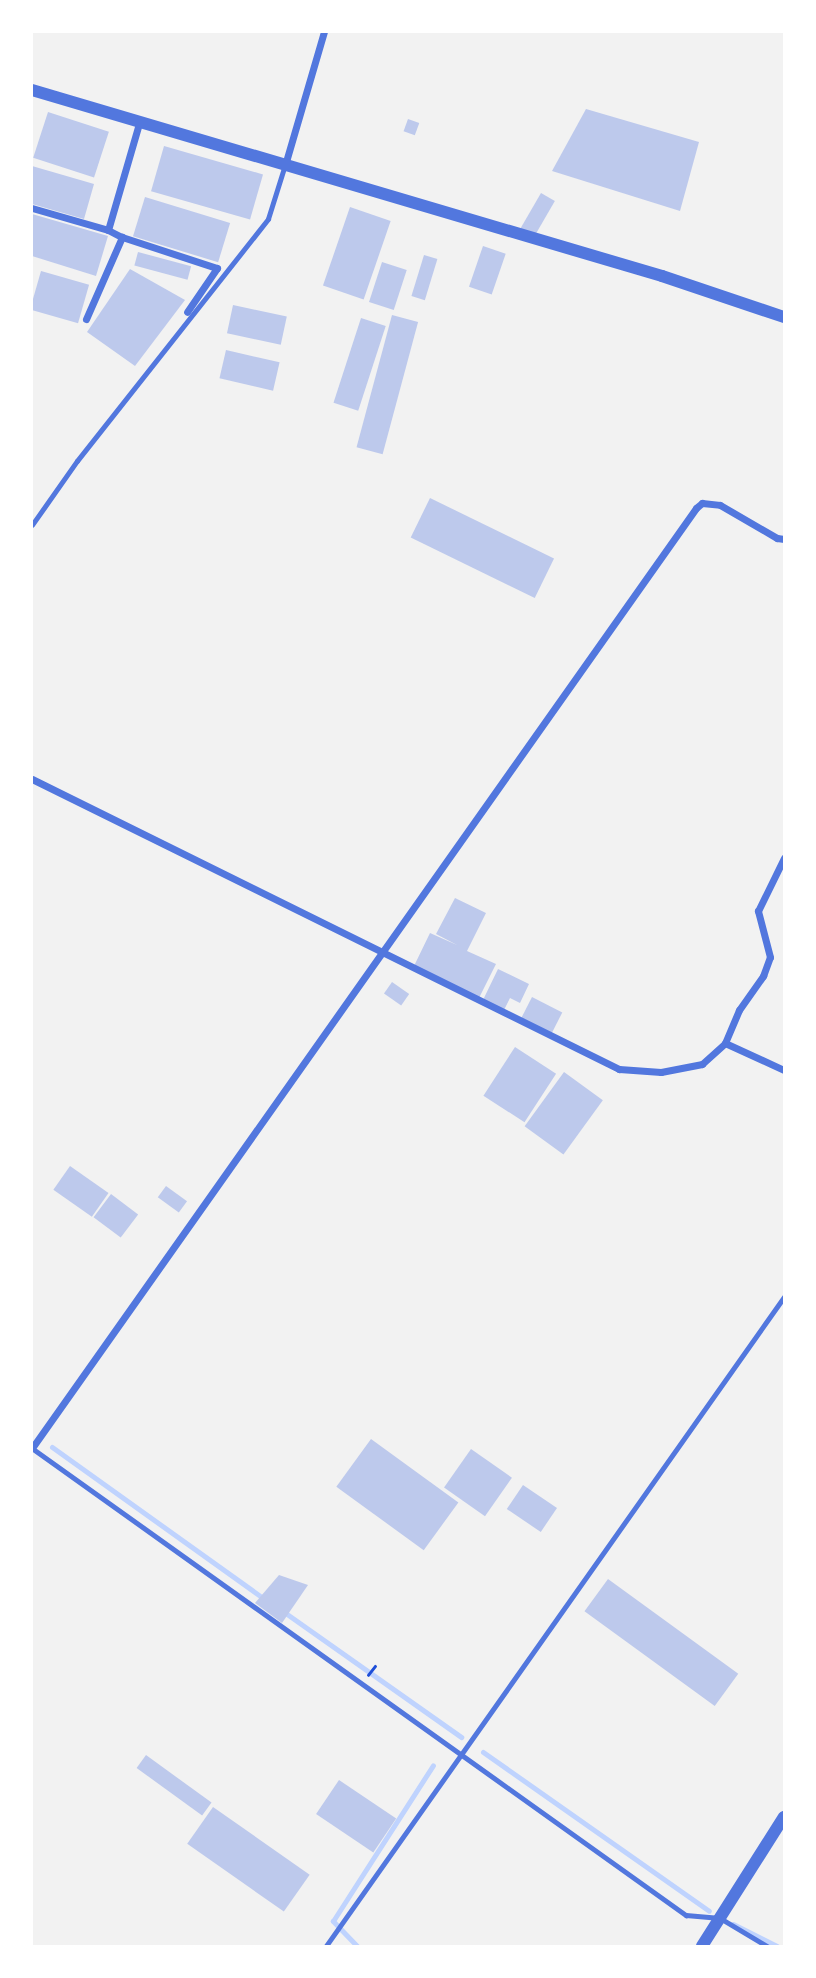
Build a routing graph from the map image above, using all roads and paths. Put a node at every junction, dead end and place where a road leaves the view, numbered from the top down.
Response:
1 (324, 32) edge
2 (32, 90) edge
3 (139, 122) junction
4 (284, 167) junction
5 (32, 208) edge
6 (108, 230) junction
7 (122, 237) junction
8 (187, 312) dead end
9 (785, 317) edge
10 (86, 319) dead end
11 (32, 525) edge
12 (785, 539) edge
13 (32, 779) edge
14 (785, 858) edge
15 (379, 953) junction
16 (724, 1043) junction
17 (785, 1070) edge
18 (785, 1297) edge
19 (32, 1448) edge
20 (462, 1755) junction
21 (785, 1818) edge
22 (720, 1918) junction
23 (326, 1947) edge
24 (702, 1947) edge
25 (767, 1947) edge

1 - 4 street
2 - 3 street
3 - 4 street
3 - 6 street
4 - 9 street
4 - 11 lane
5 - 6 street
6 - 7 street
7 - 8 street
7 - 10 street
12 - 15 street
13 - 15 street
14 - 16 street
15 - 16 street
15 - 19 street
16 - 17 street
18 - 20 lane
19 - 20 lane
20 - 22 lane
20 - 23 lane
21 - 22 street
22 - 24 street
22 - 25 lane

